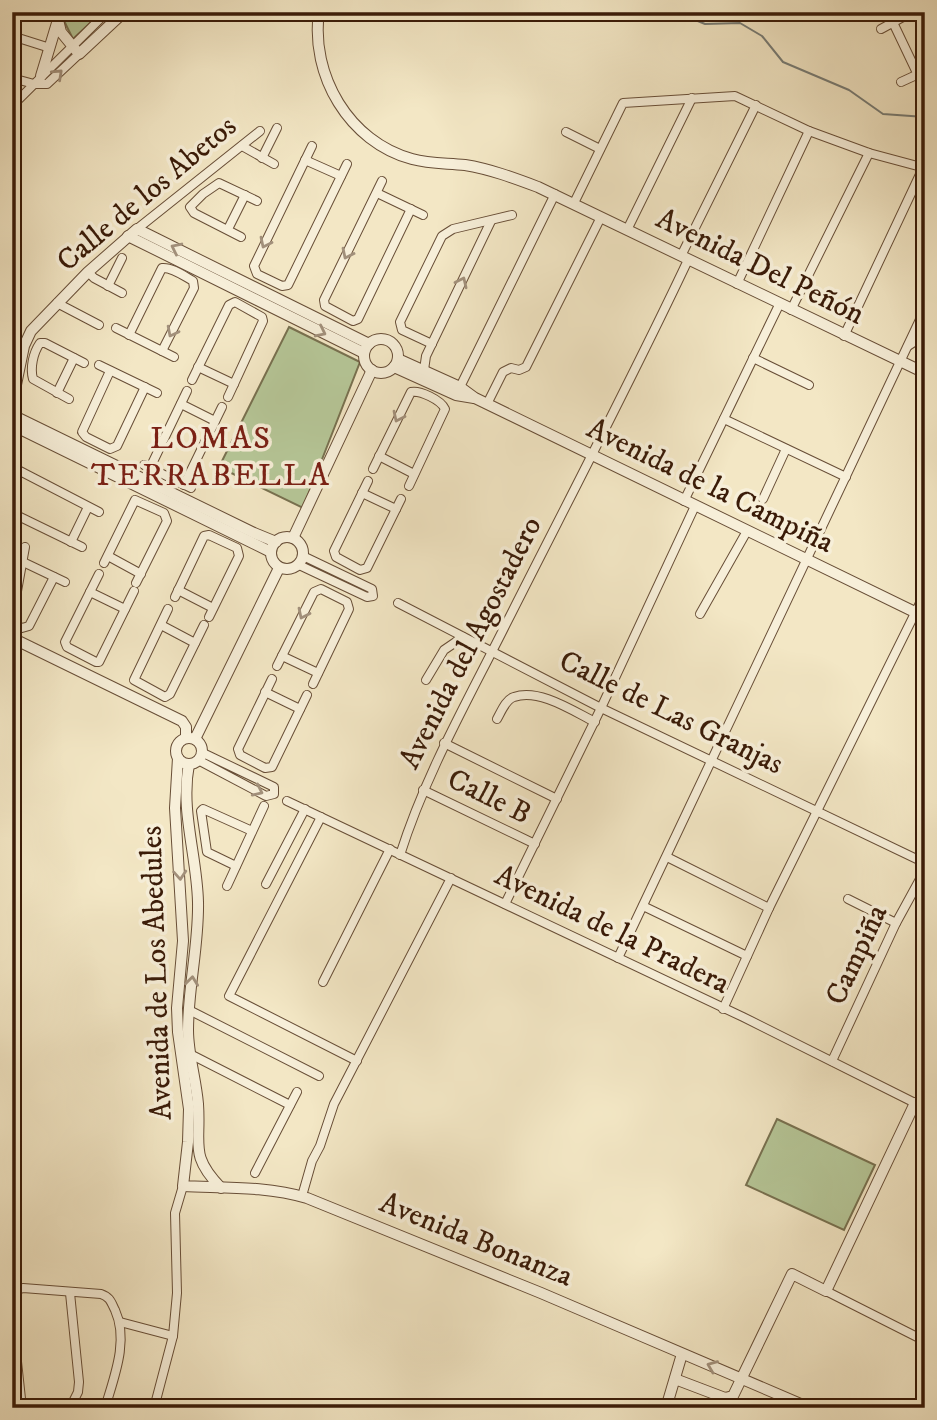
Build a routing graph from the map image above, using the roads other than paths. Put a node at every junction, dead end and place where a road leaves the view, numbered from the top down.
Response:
1 (107, 12) edge
2 (124, 12) edge
3 (319, 12) edge
4 (888, 12) edge
5 (912, 12) edge
6 (57, 18) edge
7 (893, 21) junction
8 (881, 29) dead end
9 (12, 36) edge
10 (50, 48) junction
11 (75, 50) junction
12 (921, 73) edge
13 (12, 78) edge
14 (37, 80) junction
15 (901, 82) dead end
16 (692, 98) junction
17 (756, 105) junction
18 (12, 106) edge
19 (277, 128) dead end
20 (260, 131) dead end
21 (809, 131) junction
22 (566, 132) dead end
23 (242, 146) junction
24 (312, 146) dead end
25 (600, 149) junction
26 (869, 153) junction
27 (262, 158) junction
28 (305, 160) junction
29 (274, 164) dead end
30 (347, 164) dead end
31 (924, 168) edge
32 (341, 176) junction
33 (382, 181) dead end
34 (195, 182) junction
35 (377, 193) junction
36 (203, 194) junction
37 (555, 194) junction
38 (245, 195) junction
39 (257, 201) dead end
40 (574, 203) junction
41 (411, 209) junction
42 (423, 215) dead end
43 (512, 215) dead end
44 (601, 217) junction
45 (491, 221) junction
46 (137, 229) junction
47 (228, 229) junction
48 (627, 230) junction
49 (128, 236) junction
50 (241, 237) dead end
51 (122, 258) dead end
52 (685, 258) junction
53 (182, 269) junction
54 (88, 272) junction
55 (268, 279) junction
56 (737, 284) junction
57 (108, 286) junction
58 (122, 293) dead end
59 (258, 296) junction
60 (57, 303) junction
61 (779, 304) junction
62 (925, 309) edge
63 (248, 310) junction
64 (790, 310) junction
65 (293, 312) junction
66 (338, 314) junction
67 (99, 325) dead end
68 (333, 326) junction
69 (116, 328) dead end
70 (129, 335) junction
71 (925, 335) edge
72 (844, 336) junction
73 (432, 344) junction
74 (367, 348) junction
75 (905, 348) junction
76 (162, 351) junction
77 (21, 358) junction
78 (74, 358) junction
79 (174, 358) dead end
80 (753, 358) junction
81 (33, 361) junction
82 (898, 361) junction
83 (84, 363) dead end
84 (396, 363) junction
85 (99, 365) dead end
86 (198, 367) junction
87 (372, 370) junction
88 (110, 371) junction
89 (925, 373) edge
90 (192, 380) dead end
91 (425, 383) junction
92 (234, 384) junction
93 (809, 385) dead end
94 (447, 386) junction
95 (145, 387) junction
96 (460, 387) junction
97 (187, 391) dead end
98 (57, 393) junction
99 (157, 393) dead end
100 (228, 397) dead end
101 (69, 398) dead end
102 (475, 398) junction
103 (12, 404) edge
104 (181, 404) junction
105 (487, 404) junction
106 (222, 407) dead end
107 (12, 415) edge
108 (724, 419) junction
109 (215, 421) junction
110 (12, 425) edge
111 (97, 442) junction
112 (786, 449) junction
113 (92, 454) junction
114 (379, 456) junction
115 (592, 456) junction
116 (373, 469) dead end
117 (12, 473) edge
118 (414, 474) junction
119 (168, 477) junction
120 (846, 477) junction
121 (368, 481) dead end
122 (408, 486) dead end
123 (160, 492) junction
124 (362, 493) junction
125 (401, 499) dead end
126 (763, 499) dead end
127 (684, 501) junction
128 (695, 506) junction
129 (88, 507) junction
130 (152, 507) junction
131 (396, 509) junction
132 (99, 512) dead end
133 (12, 513) edge
134 (228, 531) junction
135 (747, 531) junction
136 (293, 538) junction
137 (223, 541) junction
138 (71, 542) junction
139 (276, 542) junction
140 (25, 547) dead end
141 (82, 547) dead end
142 (271, 552) junction
143 (807, 559) junction
144 (301, 560) junction
145 (23, 562) junction
146 (350, 565) junction
147 (279, 568) junction
148 (141, 573) junction
149 (99, 574) dead end
150 (54, 577) junction
151 (342, 580) junction
152 (65, 582) dead end
153 (90, 592) junction
154 (925, 593) edge
155 (336, 596) junction
156 (398, 604) dead end
157 (125, 608) junction
158 (214, 608) junction
159 (168, 609) dead end
160 (700, 614) dead end
161 (920, 615) edge
162 (209, 617) dead end
163 (160, 625) junction
164 (204, 625) dead end
165 (14, 632) edge
166 (463, 637) junction
167 (195, 643) junction
168 (492, 653) junction
169 (79, 654) junction
170 (282, 656) junction
171 (277, 666) dead end
172 (73, 667) junction
173 (318, 673) junction
174 (272, 679) dead end
175 (426, 680) dead end
176 (313, 684) dead end
177 (149, 689) junction
178 (265, 692) junction
179 (307, 695) dead end
180 (143, 701) junction
181 (601, 708) junction
182 (300, 709) junction
183 (497, 719) dead end
184 (595, 722) junction
185 (190, 739) junction
186 (444, 744) junction
187 (178, 758) junction
188 (196, 758) junction
189 (713, 761) junction
190 (253, 762) junction
191 (248, 774) junction
192 (423, 790) junction
193 (557, 799) junction
194 (287, 801) dead end
195 (264, 806) dead end
196 (305, 809) junction
197 (817, 812) junction
198 (321, 817) junction
199 (252, 831) junction
200 (203, 832) junction
201 (190, 833) junction
202 (535, 844) junction
203 (390, 849) junction
204 (400, 855) junction
205 (667, 857) junction
206 (925, 863) edge
207 (236, 866) junction
208 (925, 870) edge
209 (451, 878) junction
210 (266, 884) dead end
211 (226, 886) dead end
212 (848, 899) dead end
213 (182, 903) junction
214 (198, 903) junction
215 (505, 904) junction
216 (643, 906) junction
217 (769, 908) junction
218 (896, 923) junction
219 (747, 956) junction
220 (618, 958) junction
221 (323, 982) dead end
222 (723, 1009) junction
223 (189, 1010) junction
224 (190, 1054) junction
225 (357, 1061) junction
226 (832, 1062) junction
227 (319, 1076) dead end
228 (191, 1084) junction
229 (297, 1092) dead end
230 (290, 1105) junction
231 (920, 1106) edge
232 (255, 1173) dead end
233 (183, 1186) junction
234 (222, 1188) junction
235 (302, 1196) junction
236 (826, 1291) junction
237 (70, 1293) junction
238 (120, 1322) junction
239 (173, 1336) junction
240 (925, 1341) edge
241 (682, 1354) junction
242 (741, 1378) junction
243 (675, 1379) junction
244 (22, 1408) edge
245 (70, 1408) edge
246 (106, 1408) edge
247 (153, 1408) edge
248 (666, 1408) edge
249 (810, 1408) edge

1 - 11 street
2 - 11 street
3 - 37 street, Avenida Del Peñón
4 - 7 street
5 - 7 street
6 - 10 street
6 - 11 street
7 - 8 street
7 - 12 street
9 - 10 street
10 - 14 street
11 - 14 street
12 - 15 street
13 - 14 street
14 - 18 street
16 - 17 street
16 - 25 street
16 - 48 street
17 - 21 street
17 - 52 street, Avenida del Agostadero
19 - 27 street
20 - 23 street, Calle de los Abetos
21 - 26 street
21 - 56 street
22 - 25 street
23 - 27 street
23 - 34 street, Calle de los Abetos
24 - 28 street
25 - 40 street
26 - 31 street
26 - 64 street
27 - 29 street
28 - 32 street
28 -> 55 street
30 - 32 street
31 - 72 street
32 - 55 street
33 - 35 street
34 - 36 street
34 - 46 street, Calle de los Abetos
35 - 41 street
35 -> 66 street
36 - 38 street
36 - 47 street
37 - 40 street, Avenida Del Peñón
37 - 96 street
38 - 39 street
38 - 47 street
40 - 44 street, Avenida Del Peñón
41 - 42 street
41 - 66 street
43 - 45 street
44 - 48 street, Avenida Del Peñón
44 - 105 street
73 -> 45 street
45 - 73 street
46 - 49 street, Calle de los Abetos
59 -> 46 street
47 - 50 street
48 - 52 street, Avenida Del Peñón
49 - 53 street
49 - 54 street, Calle de los Abetos
51 - 57 street
52 - 56 street, Avenida Del Peñón
52 - 115 street, Avenida del Agostadero
53 - 59 street
53 - 70 street
53 -> 76 street
54 - 57 street
54 - 60 street, Calle de los Abetos
55 - 59 street
56 - 61 street, Avenida Del Peñón
57 - 58 street
59 - 63 street
59 - 65 street
60 - 67 street
60 - 77 street, Calle de los Abetos
61 - 64 street, Avenida Del Peñón
61 - 80 street
62 - 75 street
63 - 86 street
63 - 92 street
64 - 72 street, Avenida Del Peñón
65 - 68 street
65 -> 74 street
66 - 68 street
68 - 74 street
69 - 70 street
70 - 76 street
71 - 75 street
72 - 82 street, Avenida Del Peñón
73 - 91 street
74 - 84 street
74 - 87 street
75 - 82 street
76 - 79 street
77 - 81 street
77 - 103 street, Calle de los Abetos
78 - 81 street
78 - 83 street
78 - 98 street
80 - 93 street
80 - 108 street
81 - 98 street
82 - 89 street, Avenida Del Peñón
82 - 120 street
84 - 87 street
84 - 91 street, Avenida de la Campiña
84 - 91 street, Avenida de la Campiña
85 - 88 street
86 - 90 street
86 - 92 street
87 - 136 street
88 - 95 street
88 - 111 street
91 - 94 street, Avenida de la Campiña
91 -> 114 street
91 - 118 street
92 - 100 street
94 - 96 street, Avenida de la Campiña
94 - 102 street, Avenida de la Campiña
95 - 99 street
95 - 111 street
96 - 102 street, Avenida de la Campiña
97 - 104 street
98 - 101 street
102 - 105 street, Avenida de la Campiña
104 - 109 street
104 - 119 street
105 - 115 street, Avenida de la Campiña
106 - 109 street
107 - 113 street
108 - 112 street
108 - 127 street
109 - 119 street
110 - 123 street
111 - 113 street
112 - 120 street
112 - 126 street
113 - 123 street
114 - 116 street
114 - 118 street
115 - 127 street, Avenida de la Campiña
115 - 168 street, Avenida del Agostadero
117 - 129 street
118 - 122 street
119 - 123 street
120 - 143 street
121 - 124 street
123 - 130 street
123 - 134 street
123 - 139 street
124 - 131 street
124 - 146 street
125 - 131 street
127 - 128 street, Avenida de la Campiña
128 - 135 street, Avenida de la Campiña
128 - 181 street
129 - 132 street
129 - 138 street
130 - 148 street
130 - 148 street
131 - 146 street
133 - 138 street
134 - 137 street
134 - 142 street
135 - 143 street, Avenida de la Campiña
135 - 160 street
136 - 139 street
136 - 144 street
137 - 158 street
137 - 158 street
138 - 141 street
139 - 142 street
140 - 145 street
142 - 147 street
143 - 161 street, Avenida de la Campiña
143 - 189 street
144 - 147 street
144 - 151 street
145 - 150 street
145 - 165 street
146 - 151 street
147 - 185 street
148 - 157 street
149 - 153 street
150 - 152 street
150 - 165 street
151 - 155 street
153 - 157 street
153 - 169 street
154 - 161 street
155 -> 170 street
155 - 173 street
156 - 166 street, Calle de Las Granjas
157 - 169 street
158 - 162 street
159 - 163 street
161 - 197 street
163 - 167 street
163 - 177 street
164 - 167 street
165 - 172 street
166 - 168 street, Calle de Las Granjas
166 - 175 street
167 - 177 street
168 - 181 street, Calle de Las Granjas
168 - 186 street, Avenida del Agostadero
169 - 172 street
170 - 171 street
170 - 173 street
172 - 180 street
173 - 176 street
174 - 178 street
177 - 180 street
178 - 182 street
178 - 190 street
179 - 182 street
180 - 185 street
181 - 184 street
181 - 189 street, Calle de Las Granjas
182 - 190 street
183 - 184 street
184 - 193 street
185 - 187 street
185 - 188 street
186 - 192 street, Avenida del Agostadero
186 - 193 street
187 - 188 street
187 -> 213 street, Avenida de Los Abedules
188 - 191 street
188 -> 191 street
188 - 201 street, Avenida de Los Abedules
189 - 197 street, Calle de Las Granjas
189 - 205 street
190 - 191 street
192 - 202 street, Calle B
192 - 204 street, Avenida del Agostadero
193 - 202 street
194 - 196 street, Avenida de la Pradera
195 - 199 street
196 - 198 street, Avenida de la Pradera
196 - 210 street
197 - 206 street, Calle de Las Granjas
197 - 217 street
198 - 203 street, Avenida de la Pradera
198 - 225 street
199 - 200 street
199 - 207 street
200 - 201 street
200 - 207 street
201 - 214 street, Avenida de Los Abedules
202 - 215 street
203 - 204 street, Avenida de la Pradera
203 - 221 street
204 - 209 street, Avenida de la Pradera
205 - 216 street
205 - 217 street
207 - 211 street
208 - 218 street, Campiña
209 - 215 street, Avenida de la Pradera
209 - 225 street
212 - 218 street
213 - 214 street
213 - 228 street, Avenida de Los Abedules
223 -> 214 street, Avenida de Los Abedules
215 - 220 street, Avenida de la Pradera
216 - 219 street
216 - 220 street
217 - 219 street
218 - 226 street, Campiña
219 - 222 street
220 - 222 street, Avenida de la Pradera
222 - 226 street, Avenida de la Pradera
223 - 224 street, Avenida de Los Abedules
223 - 227 street
224 - 228 street, Avenida de Los Abedules
224 - 230 street
225 - 235 street
226 - 231 street, Avenida de la Pradera
228 - 233 street, Avenida de Los Abedules
228 - 234 street, Avenida de Los Abedules
229 - 230 street
230 - 232 street
231 - 236 street
233 - 234 street, Avenida Bonanza
233 - 239 street
234 - 235 street, Avenida Bonanza
235 - 241 street, Avenida Bonanza
236 - 240 street
236 - 242 street
237 - 238 street
237 - 244 street
237 - 245 street
238 - 239 street
238 - 246 street
239 - 247 street
242 -> 241 street, Avenida Bonanza
241 - 243 street
242 - 243 street
242 - 249 street, Avenida Bonanza
243 - 248 street

